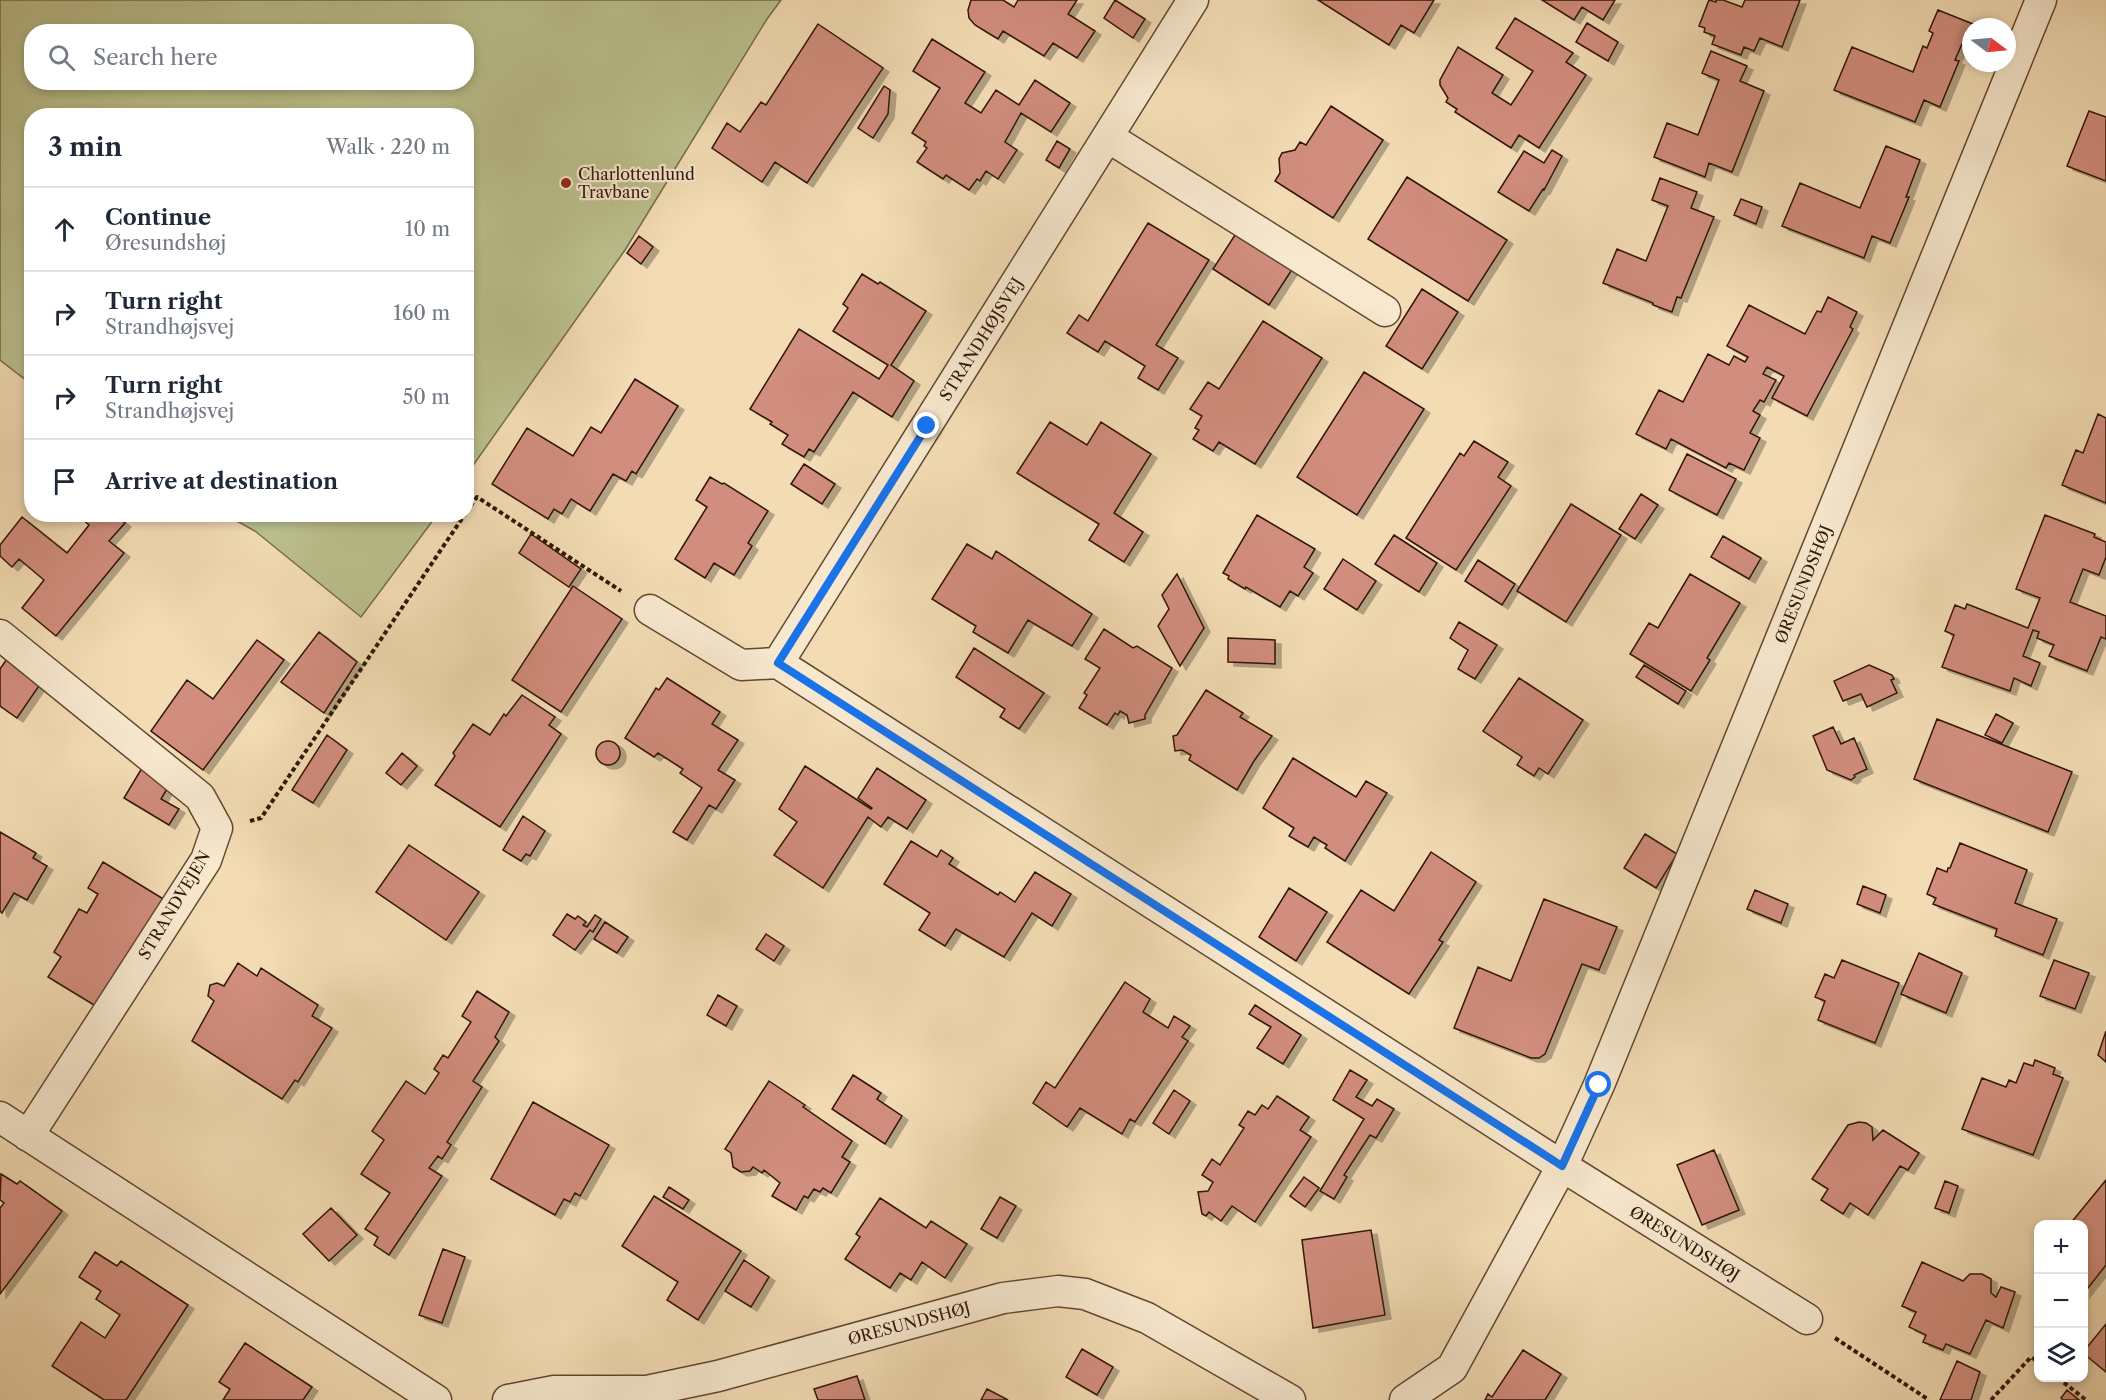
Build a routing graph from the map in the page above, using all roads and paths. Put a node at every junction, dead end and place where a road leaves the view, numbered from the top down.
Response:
1 (1194, 0) edge
2 (2041, 0) edge
3 (1108, 137) junction
4 (1385, 311) dead end
5 (474, 501) edge
6 (460, 522) edge
7 (650, 610) joint
8 (0, 635) edge
9 (778, 663) junction
10 (217, 828) junction
11 (0, 1117) edge
12 (28, 1136) junction
13 (1562, 1166) junction
14 (1807, 1319) joint
15 (2034, 1359) edge
16 (2064, 1382) edge
17 (436, 1400) edge
18 (508, 1400) edge
19 (1290, 1400) edge
20 (1405, 1400) edge
21 (1929, 1400) edge
22 (1991, 1400) edge
23 (2086, 1400) edge

1 - 3 street, STRANDHØJSVEJ
2 - 13 street, ØRESUNDSHØJ
3 - 4 street
3 - 9 street, STRANDHØJSVEJ
5 - 7 path
6 - 10 path
7 - 9 street
8 - 10 street
9 - 13 street
10 - 12 street, STRANDVEJEN
11 - 12 street
12 - 17 street
13 - 14 street, ØRESUNDSHØJ
13 - 20 street, ØRESUNDSHØJ
14 - 21 path
15 - 22 path
16 - 23 path
18 - 19 street, ØRESUNDSHØJ

